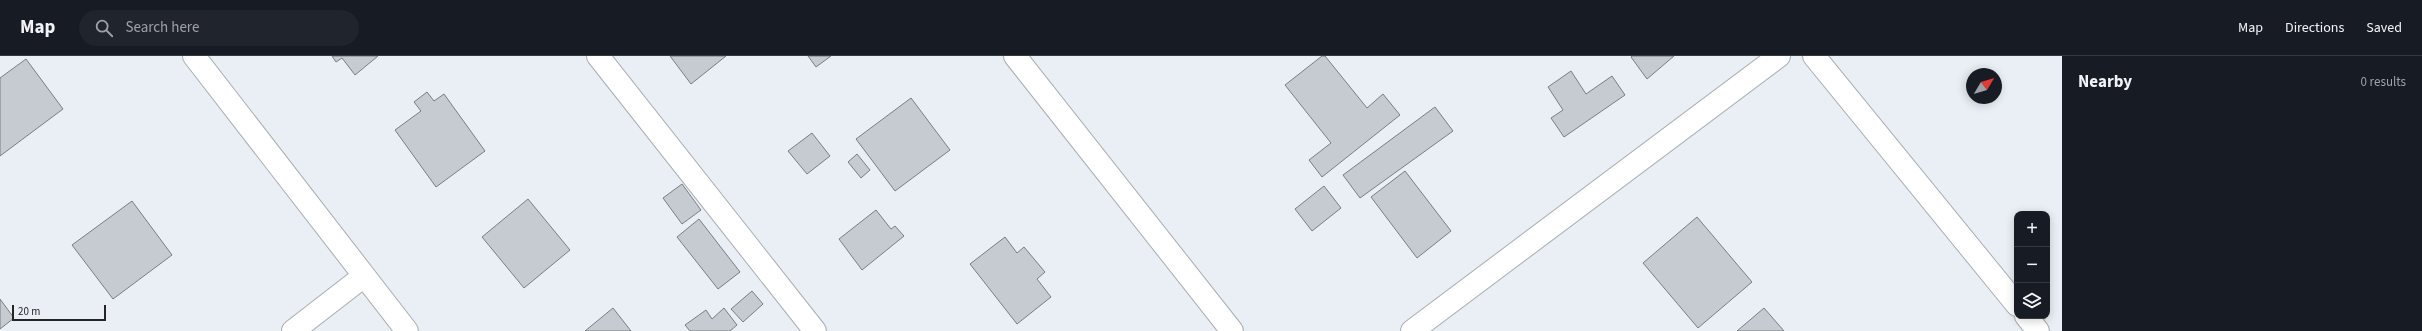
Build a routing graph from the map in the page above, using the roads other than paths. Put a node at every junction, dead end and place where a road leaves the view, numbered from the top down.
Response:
1 (194, 56) edge
2 (598, 56) edge
3 (1016, 56) edge
4 (1779, 56) edge
5 (1814, 56) edge
6 (364, 276) junction
7 (2014, 301) edge
8 (2028, 319) edge
9 (293, 331) edge
10 (407, 331) edge
11 (815, 331) edge
12 (1232, 331) edge
13 (1412, 331) edge
14 (2038, 331) edge

1 - 6 street
2 - 11 street
3 - 12 street
4 - 13 street
5 - 7 street
6 - 9 street
6 - 10 street
8 - 14 street

